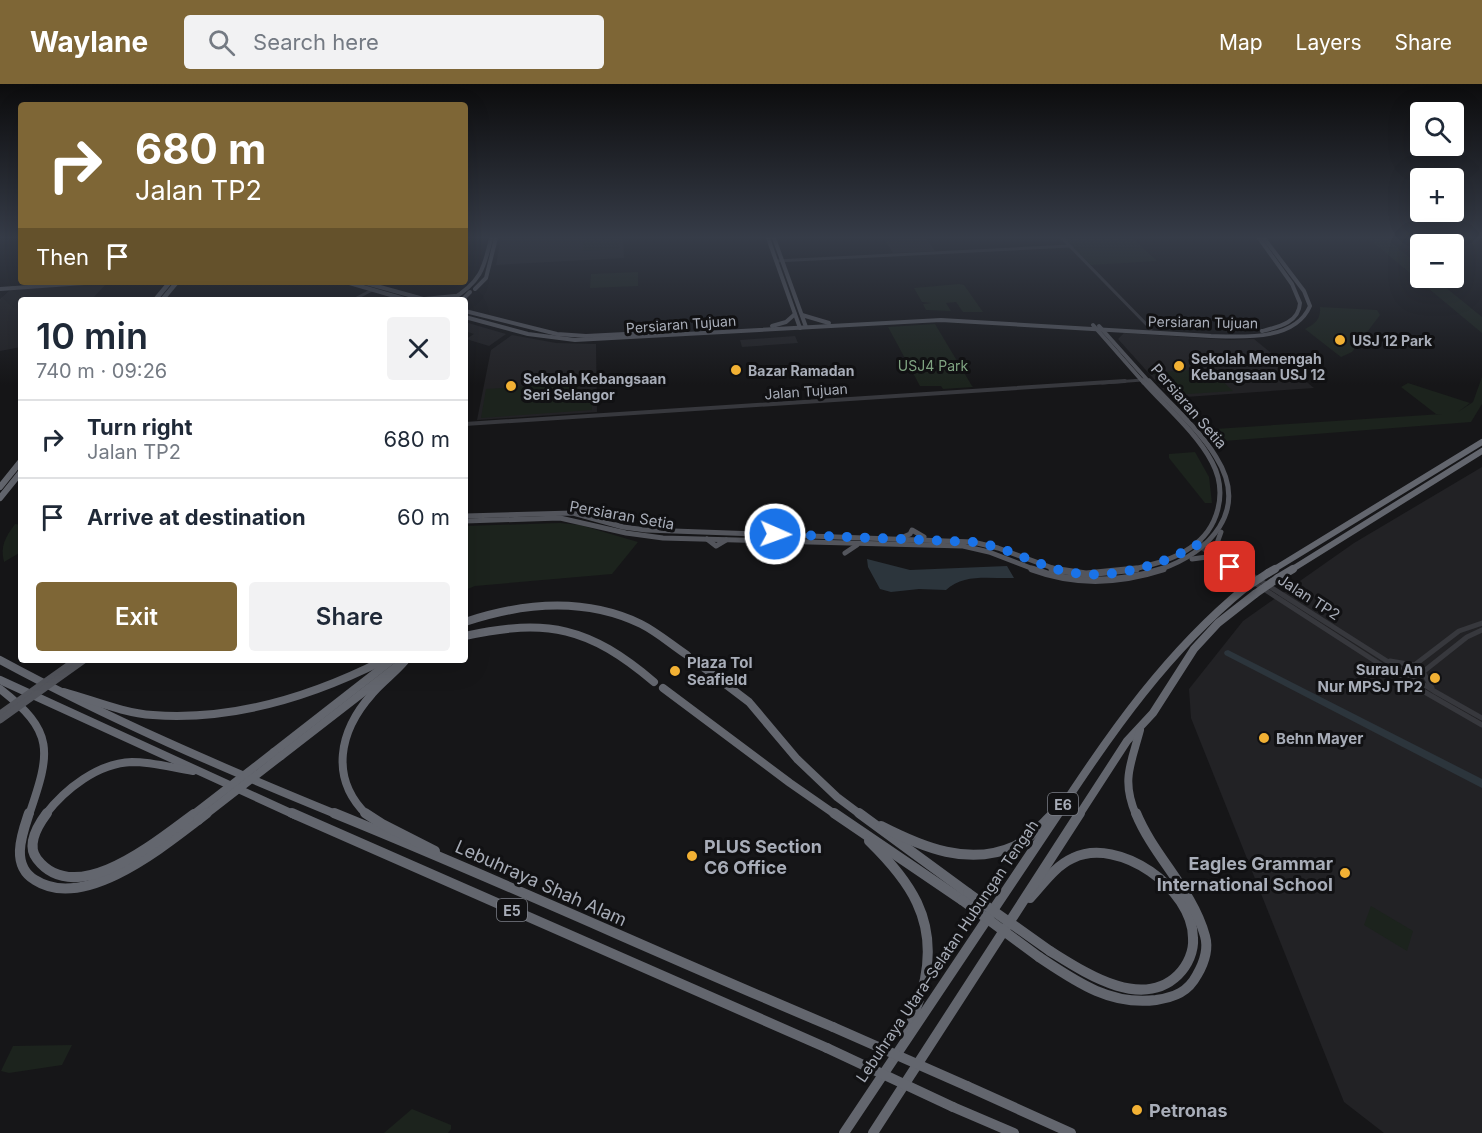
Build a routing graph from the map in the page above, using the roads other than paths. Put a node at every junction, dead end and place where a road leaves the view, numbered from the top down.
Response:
1 (17, 287) edge
2 (362, 287) edge
3 (380, 287) edge
4 (476, 287) edge
5 (785, 287) edge
6 (792, 287) edge
7 (1110, 287) edge
8 (1295, 287) edge
9 (1301, 287) edge
10 (0, 288) edge
11 (372, 290) junction
12 (359, 297) edge
13 (397, 297) edge
14 (418, 297) edge
15 (461, 297) edge
16 (468, 312) edge
17 (795, 314) junction
18 (801, 315) junction
19 (468, 318) edge
20 (829, 323) junction
21 (768, 326) junction
22 (802, 326) junction
23 (1279, 326) junction
24 (1072, 327) junction
25 (1097, 327) junction
26 (1151, 329) junction
27 (1285, 329) junction
28 (1133, 331) junction
29 (1105, 339) junction
30 (1112, 340) junction
31 (1145, 379) junction
32 (1165, 402) junction
33 (468, 424) edge
34 (1482, 442) edge
35 (1482, 451) edge
36 (18, 465) edge
37 (18, 476) edge
38 (0, 486) edge
39 (0, 498) edge
40 (1227, 512) junction
41 (468, 516) edge
42 (468, 521) edge
43 (627, 530) junction
44 (835, 543) junction
45 (861, 544) junction
46 (1201, 545) junction
47 (1233, 566) junction
48 (1142, 575) junction
49 (468, 621) edge
50 (1482, 623) edge
51 (1482, 630) edge
52 (468, 635) edge
53 (687, 655) dead end
54 (0, 660) edge
55 (1384, 660) junction
56 (695, 661) dead end
57 (72, 663) edge
58 (80, 663) edge
59 (377, 663) edge
60 (388, 663) edge
61 (401, 663) edge
62 (404, 663) edge
63 (1415, 665) junction
64 (1423, 672) junction
65 (1405, 673) junction
66 (1400, 677) junction
67 (0, 680) edge
68 (1412, 681) junction
69 (654, 682) dead end
70 (50, 688) junction
71 (663, 688) dead end
72 (0, 689) edge
73 (1434, 691) junction
74 (0, 714) edge
75 (1482, 718) edge
76 (0, 720) edge
77 (1482, 725) edge
78 (1140, 730) junction
79 (278, 754) junction
80 (198, 771) junction
81 (1063, 805) junction
82 (858, 813) junction
83 (196, 817) junction
84 (849, 823) junction
85 (446, 858) junction
86 (965, 897) junction
87 (1021, 907) junction
88 (906, 1041) junction
89 (844, 1133) edge
90 (873, 1133) edge
91 (1014, 1133) edge
92 (1071, 1133) edge

1 - 10 main road
2 - 11 main road
3 - 14 main road
4 - 15 main road
5 - 17 main road
6 - 18 main road
7 - 26 street
8 - 23 main road, Persiaran Tujuan
9 - 27 main road, Persiaran Tujuan
11 - 12 street
11 - 13 main road
16 - 21 main road, Persiaran Tujuan
17 - 21 main road
17 - 22 main road
18 - 20 main road
18 - 22 main road
19 - 22 main road, Persiaran Tujuan
20 - 22 main road, Persiaran Tujuan
20 - 25 main road, Persiaran Tujuan
21 - 22 main road, Persiaran Tujuan
22 - 24 main road, Persiaran Tujuan
23 - 26 main road, Persiaran Tujuan
23 - 27 main road
24 - 25 main road, Persiaran Tujuan
24 - 29 main road
25 - 26 main road, Persiaran Tujuan
25 - 28 main road, Persiaran Tujuan
25 - 29 main road, Persiaran Setia
25 - 30 main road, Persiaran Setia
27 - 28 main road, Persiaran Tujuan
28 - 30 main road
29 - 31 main road, Persiaran Setia
30 - 31 main road, Persiaran Setia
31 - 32 main road, Persiaran Setia
31 - 33 street, Jalan Tujuan
32 - 40 main road, Persiaran Setia
32 - 46 main road, Persiaran Setia
34 - 81 highway, Lebuhraya Utara–Selatan Hubungan Tengah / E6, bridge
35 - 78 highway, E6, bridge
36 - 38 highway
37 - 39 highway
40 - 46 main road, Persiaran Setia
40 - 47 main road
41 - 43 main road, Persiaran Setia
42 - 43 main road, Persiaran Setia
43 - 44 main road, Persiaran Setia
43 - 46 main road, Persiaran Setia
44 - 45 main road, Persiaran Setia
44 - 45 main road
45 - 48 main road, Persiaran Setia
46 - 47 street, Jalan TP2
46 - 48 main road, Persiaran Setia
47 - 48 main road
47 - 55 street, Jalan TP2
47 - 66 street, Jalan TP2
49 - 53 highway
50 - 63 street
51 - 64 street
52 - 69 highway
54 - 70 highway, Lebuhraya Shah Alam / E5
55 - 63 street
55 - 65 street, Jalan TP2
56 - 82 highway
57 - 74 main road, bridge
58 - 76 main road, bridge
59 - 70 highway
60 - 79 highway
61 - 79 highway
62 - 85 highway
63 - 65 street
64 - 68 street
64 - 73 street
65 - 66 street
65 - 68 street, Jalan TP2
66 - 68 street, Jalan TP2
67 - 80 highway, E5
68 - 73 street, Jalan TP2
68 - 77 street, Jalan TP2
70 - 85 highway, Lebuhraya Shah Alam / E5
71 - 84 highway
72 - 83 highway
73 - 75 street, Jalan TP2
78 - 86 highway, bridge
78 - 87 highway, E6
79 - 83 highway, bridge
80 - 83 highway
80 - 91 highway, E5, bridge
81 - 82 highway
81 - 88 highway, Lebuhraya Utara–Selatan Hubungan Tengah / E6
82 - 86 highway
84 - 86 highway
84 - 88 highway
85 - 92 highway, Lebuhraya Shah Alam / E5, bridge
86 - 87 highway, bridge
87 - 90 highway, E6
88 - 89 highway, Lebuhraya Utara–Selatan Hubungan Tengah / E6

